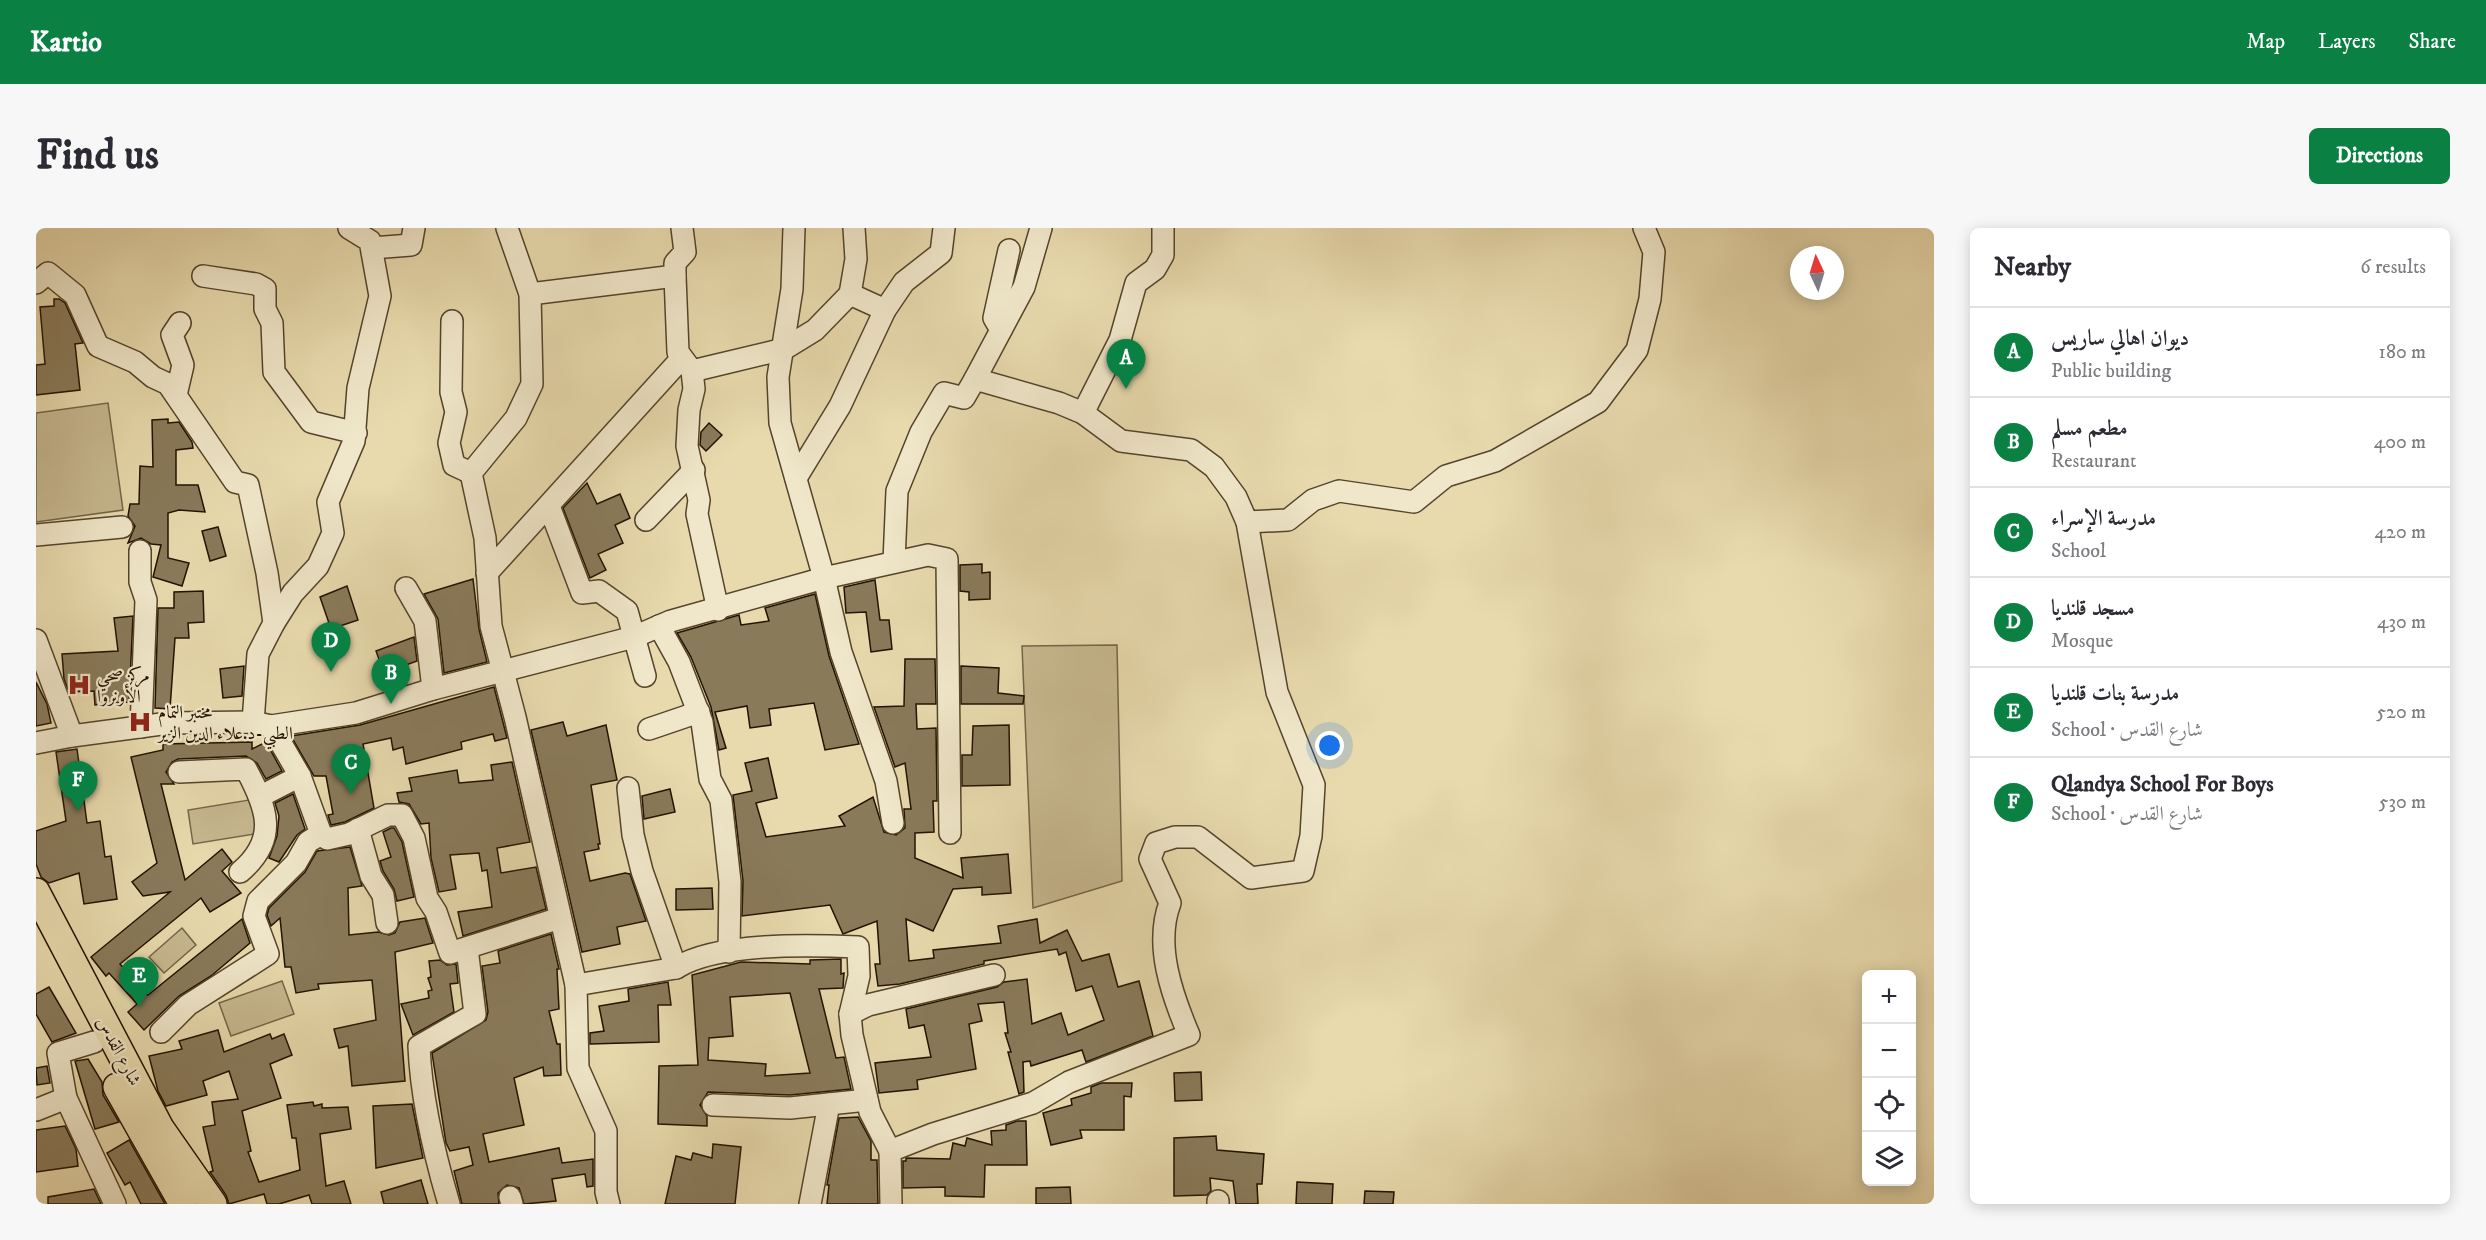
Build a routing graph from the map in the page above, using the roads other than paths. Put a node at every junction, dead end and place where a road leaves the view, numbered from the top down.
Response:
1 (349, 228) edge
2 (414, 228) edge
3 (507, 228) edge
4 (682, 228) edge
5 (794, 228) edge
6 (854, 228) edge
7 (944, 228) edge
8 (1041, 228) edge
9 (1163, 228) edge
10 (1644, 228) edge
11 (372, 248) junction
12 (1008, 250) dead end
13 (202, 276) dead end
14 (675, 276) junction
15 (36, 284) edge
16 (530, 294) junction
17 (850, 294) junction
18 (885, 310) junction
19 (452, 321) dead end
20 (180, 323) dead end
21 (1001, 330) junction
22 (784, 349) junction
23 (687, 365) junction
24 (975, 379) junction
25 (176, 395) junction
26 (1083, 414) junction
27 (356, 433) junction
28 (694, 470) junction
29 (471, 473) junction
30 (796, 478) junction
31 (549, 506) junction
32 (646, 520) dead end
33 (1247, 522) junction
34 (122, 527) dead end
35 (36, 535) edge
36 (140, 551) dead end
37 (894, 562) junction
38 (487, 573) junction
39 (824, 578) junction
40 (406, 588) dead end
41 (718, 610) junction
42 (274, 623) junction
43 (659, 626) junction
44 (634, 637) junction
45 (36, 640) edge
46 (503, 673) junction
47 (645, 675) dead end
48 (433, 689) junction
49 (699, 712) junction
50 (262, 724) junction
51 (141, 727) junction
52 (650, 729) dead end
53 (72, 736) junction
54 (36, 743) edge
55 (179, 772) dead end
56 (300, 776) junction
57 (628, 788) dead end
58 (261, 796) junction
59 (893, 823) dead end
60 (358, 830) junction
61 (950, 833) dead end
62 (321, 834) junction
63 (240, 872) dead end
64 (36, 892) edge
65 (560, 918) junction
66 (387, 923) dead end
67 (36, 932) edge
68 (467, 948) junction
69 (729, 952) junction
70 (676, 968) junction
71 (994, 975) dead end
72 (576, 985) junction
73 (850, 1014) junction
74 (161, 1032) dead end
75 (94, 1042) junction
76 (66, 1098) junction
77 (867, 1100) junction
78 (829, 1104) junction
79 (713, 1105) dead end
80 (36, 1110) edge
81 (891, 1151) junction
82 (115, 1204) edge
83 (183, 1204) edge
84 (213, 1204) edge
85 (449, 1204) edge
86 (609, 1204) edge
87 (810, 1204) edge
88 (891, 1204) edge

1 - 11 street
2 - 11 street
3 - 16 street
4 - 14 street
5 - 22 street
6 - 17 street
7 - 18 street
8 - 21 street
9 - 26 street
10 - 33 street
11 - 27 street
12 - 21 street
13 - 27 street
14 - 16 street
14 - 23 street
15 - 25 street
16 - 29 street
17 - 18 street
17 - 22 street
18 - 30 street
19 - 29 street
20 - 25 street
21 - 24 street
22 - 23 street
22 - 30 street
23 - 28 street
23 - 31 street
24 - 26 street
24 - 37 street
25 - 42 street
26 - 33 street
27 - 42 street
28 - 32 street
28 - 41 street
29 - 38 street
30 - 39 street
31 - 38 street
31 - 44 street
33 - 81 street
34 - 35 street
36 - 51 street
37 - 39 street
37 - 61 street
38 - 46 street
39 - 41 street
39 - 59 street
40 - 48 street
41 - 43 street
42 - 50 street
43 - 44 street
43 - 49 street
44 - 46 street
44 - 47 street
45 - 53 street
46 - 48 street
46 - 65 street
48 - 50 street
49 - 52 street
49 - 69 street
50 - 51 street
50 - 56 street
51 - 53 street
53 - 54 street
55 - 58 street
56 - 58 street
56 - 62 street
57 - 70 street
58 - 63 street
60 - 62 street
60 - 66 street
60 - 68 street
62 - 74 street
64 - 84 main road, شارع القدس
65 - 68 street
65 - 72 street
67 - 75 main road, شارع القدس
68 - 85 street
69 - 70 street
69 - 73 street
70 - 72 street
71 - 73 street
72 - 86 street
73 - 77 street
75 - 76 street
75 - 83 main road, شارع القدس
76 - 80 street
76 - 82 street
77 - 78 street
77 - 81 street
78 - 79 street
78 - 87 street
81 - 88 street

